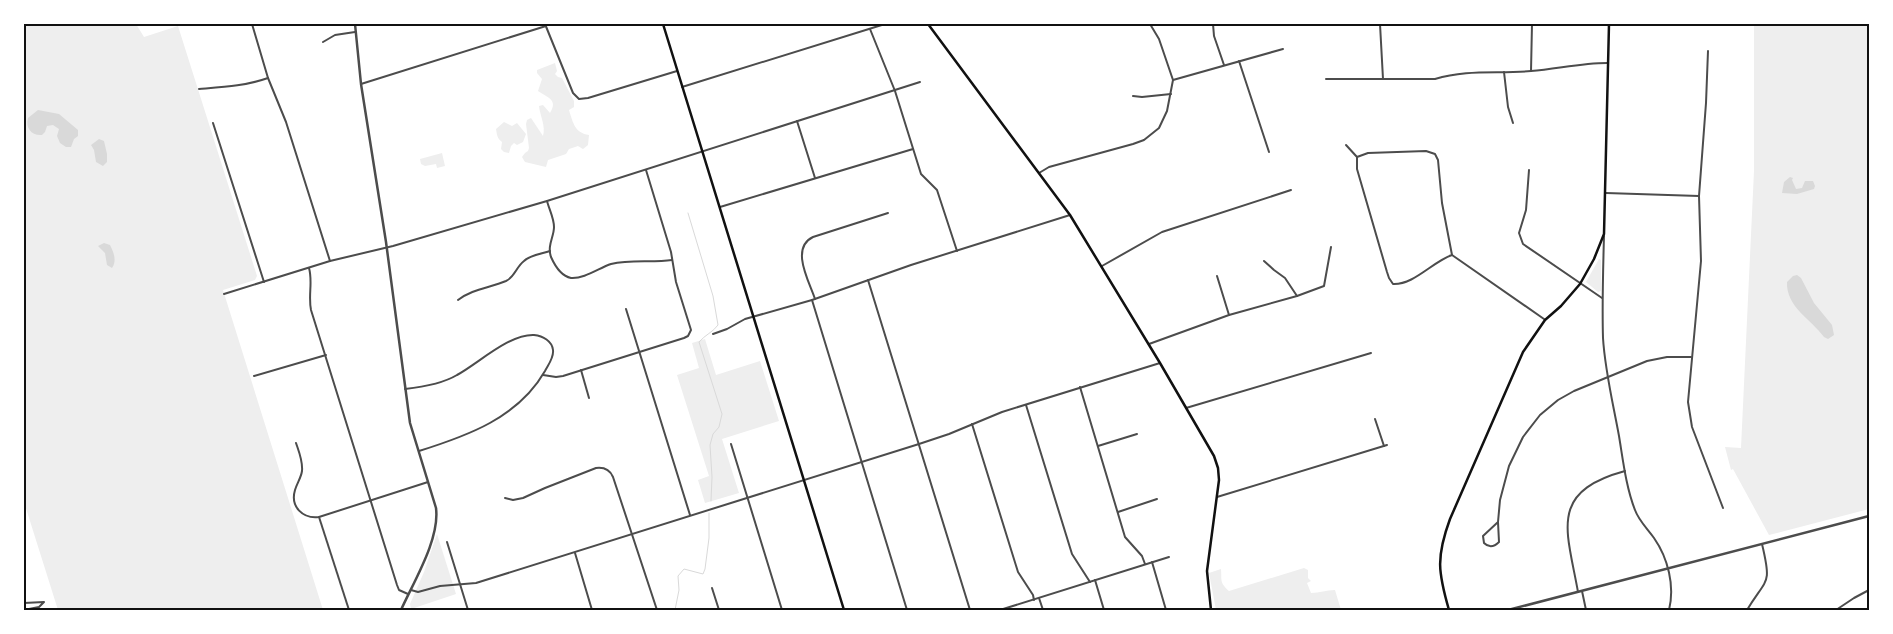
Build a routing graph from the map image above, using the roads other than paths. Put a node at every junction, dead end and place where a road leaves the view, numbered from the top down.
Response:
1 (252, 24) edge
2 (354, 24) edge
3 (663, 24) edge
4 (885, 24) edge
5 (928, 24) edge
6 (1150, 24) edge
7 (1213, 24) edge
8 (1380, 24) edge
9 (1532, 24) edge
10 (1609, 24) edge
11 (546, 25) edge
12 (870, 28) junction
13 (355, 32) junction
14 (323, 42) dead end
15 (1283, 49) dead end
16 (1708, 51) dead end
17 (1239, 61) junction
18 (1609, 63) junction
19 (1224, 65) junction
20 (677, 71) junction
21 (1531, 71) junction
22 (1504, 72) junction
23 (268, 78) junction
24 (1326, 79) dead end
25 (1383, 79) junction
26 (1173, 80) junction
27 (920, 82) dead end
28 (361, 84) junction
29 (682, 87) junction
30 (199, 88) dead end
31 (895, 91) junction
32 (1171, 94) junction
33 (1133, 96) dead end
34 (798, 121) junction
35 (213, 123) dead end
36 (1513, 123) dead end
37 (1346, 145) dead end
38 (913, 149) junction
39 (702, 151) junction
40 (1270, 152) dead end
41 (1358, 156) junction
42 (646, 170) junction
43 (1530, 170) dead end
44 (1039, 173) junction
45 (814, 178) junction
46 (1291, 190) dead end
47 (1606, 193) junction
48 (1699, 196) junction
49 (547, 201) junction
50 (720, 208) junction
51 (888, 213) dead end
52 (1070, 215) junction
53 (1604, 234) junction
54 (387, 247) junction
55 (1331, 247) dead end
56 (550, 251) junction
57 (957, 251) junction
58 (1452, 255) junction
59 (672, 260) junction
60 (330, 261) junction
61 (1264, 261) dead end
62 (1102, 266) junction
63 (309, 268) junction
64 (1216, 276) dead end
65 (868, 280) junction
66 (264, 282) junction
67 (1580, 284) junction
68 (224, 294) dead end
69 (1297, 296) junction
70 (1602, 298) junction
71 (458, 300) dead end
72 (813, 300) junction
73 (626, 309) dead end
74 (1229, 316) junction
75 (754, 317) junction
76 (1545, 320) junction
77 (713, 334) dead end
78 (1149, 344) junction
79 (639, 352) junction
80 (1371, 353) dead end
81 (326, 355) junction
82 (1691, 357) junction
83 (1160, 363) junction
84 (582, 370) junction
85 (543, 374) junction
86 (254, 376) dead end
87 (1608, 377) junction
88 (1080, 387) junction
89 (405, 389) junction
90 (589, 398) dead end
91 (1026, 405) junction
92 (1186, 408) junction
93 (1375, 419) dead end
94 (972, 424) junction
95 (1137, 434) dead end
96 (296, 443) dead end
97 (731, 444) dead end
98 (919, 444) junction
99 (1387, 445) dead end
100 (1098, 446) junction
101 (1384, 446) junction
102 (419, 451) junction
103 (862, 462) junction
104 (1625, 471) junction
105 (804, 480) junction
106 (428, 482) junction
107 (747, 497) junction
108 (1218, 497) junction
109 (505, 498) dead end
110 (1157, 499) dead end
111 (370, 501) junction
112 (1723, 508) dead end
113 (1118, 512) junction
114 (690, 515) junction
115 (1869, 516) edge
116 (319, 517) junction
117 (1498, 522) junction
118 (632, 536) junction
119 (447, 542) dead end
120 (1762, 544) junction
121 (575, 553) junction
122 (1169, 556) dead end
123 (1152, 562) junction
124 (1145, 564) junction
125 (1668, 569) junction
126 (1095, 580) junction
127 (1090, 582) junction
128 (460, 585) junction
129 (712, 588) dead end
130 (410, 590) junction
131 (1869, 590) edge
132 (1582, 591) junction
133 (1578, 592) junction
134 (408, 594) junction
135 (1039, 598) junction
136 (1034, 600) junction
137 (24, 603) edge
138 (24, 610) edge
139 (349, 610) edge
140 (401, 610) edge
141 (468, 610) edge
142 (592, 610) edge
143 (656, 610) edge
144 (718, 610) edge
145 (782, 610) edge
146 (844, 610) edge
147 (907, 610) edge
148 (970, 610) edge
149 (1000, 610) edge
150 (1043, 610) edge
151 (1104, 610) edge
152 (1166, 610) edge
153 (1211, 610) edge
154 (1449, 610) edge
155 (1508, 610) edge
156 (1586, 610) edge
157 (1669, 610) edge
158 (1747, 610) edge
159 (1836, 610) edge

1 - 23 street
2 - 13 street
3 - 20 main road
4 - 12 street
5 - 44 main road
6 - 26 street
7 - 19 street
8 - 25 street
9 - 21 street
10 - 18 main road
11 - 20 street
11 - 28 street
12 - 29 street
12 - 31 street
13 - 14 street
13 - 28 street
15 - 17 street
16 - 48 street
17 - 19 street
17 - 40 street
18 - 21 street
18 - 47 main road
19 - 26 street
20 - 29 main road
21 - 22 street
22 - 25 street
22 - 36 street
23 - 30 street
23 - 60 street
24 - 25 street
26 - 32 street
27 - 31 street
28 - 54 street
29 - 39 main road
31 - 34 street
31 - 38 street
32 - 33 street
32 - 44 street
34 - 39 street
34 - 45 street
35 - 66 street
37 - 41 street
38 - 45 street
38 - 57 street
39 - 42 street
39 - 50 main road
41 - 58 street
41 - 58 street
42 - 49 street
42 - 59 street
43 - 67 street
44 - 52 main road
45 - 50 street
46 - 62 street
47 - 48 street
47 - 53 main road
48 - 82 street
49 - 54 street
49 - 56 street
50 - 75 main road
51 - 72 street
52 - 57 street
52 - 62 main road
53 - 67 main road
53 - 70 street
54 - 60 street
54 - 89 street
55 - 69 street
56 - 59 street
56 - 71 street
57 - 65 street
58 - 76 street
59 - 79 street
60 - 63 street
61 - 69 street
62 - 78 main road
63 - 66 street
63 - 81 street
64 - 74 street
65 - 72 street
65 - 98 street
66 - 68 street
67 - 70 street
67 - 76 main road
69 - 74 street
70 - 87 street
72 - 75 street
72 - 103 street
73 - 79 street
74 - 78 street
75 - 77 street
75 - 105 main road
76 - 154 main road
78 - 83 main road
79 - 84 street
79 - 114 street
80 - 92 street
81 - 86 street
81 - 111 street
82 - 87 street
82 - 112 street
83 - 88 street
83 - 92 main road
84 - 85 street
84 - 90 street
85 - 89 street
85 - 102 street
87 - 104 street
87 - 117 street
88 - 91 street
88 - 100 street
89 - 102 street
91 - 94 street
91 - 127 street
92 - 108 main road
93 - 101 street
94 - 98 street
94 - 136 street
95 - 100 street
96 - 116 street
97 - 107 street
98 - 103 street
98 - 148 street
99 - 101 street
100 - 113 street
101 - 108 street
102 - 106 street
103 - 105 street
103 - 147 street
104 - 125 street
104 - 133 street
105 - 107 street
105 - 146 main road
106 - 111 street
106 - 130 street
107 - 114 street
107 - 145 street
108 - 153 main road
109 - 118 street
110 - 113 street
111 - 116 street
111 - 134 street
113 - 124 street
114 - 118 street
115 - 120 street
116 - 139 street
117 - 117 street
118 - 121 street
118 - 143 street
119 - 128 street
120 - 125 street
120 - 158 street
121 - 128 street
121 - 142 street
122 - 123 street
123 - 124 street
123 - 152 street
124 - 126 street
125 - 132 street
125 - 157 street
126 - 127 street
126 - 151 street
127 - 135 street
128 - 130 street
128 - 141 street
129 - 144 street
130 - 134 street
131 - 159 street
132 - 133 street
132 - 156 street
133 - 155 street
134 - 140 street
135 - 136 street
135 - 150 street
136 - 149 street
137 - 138 street

